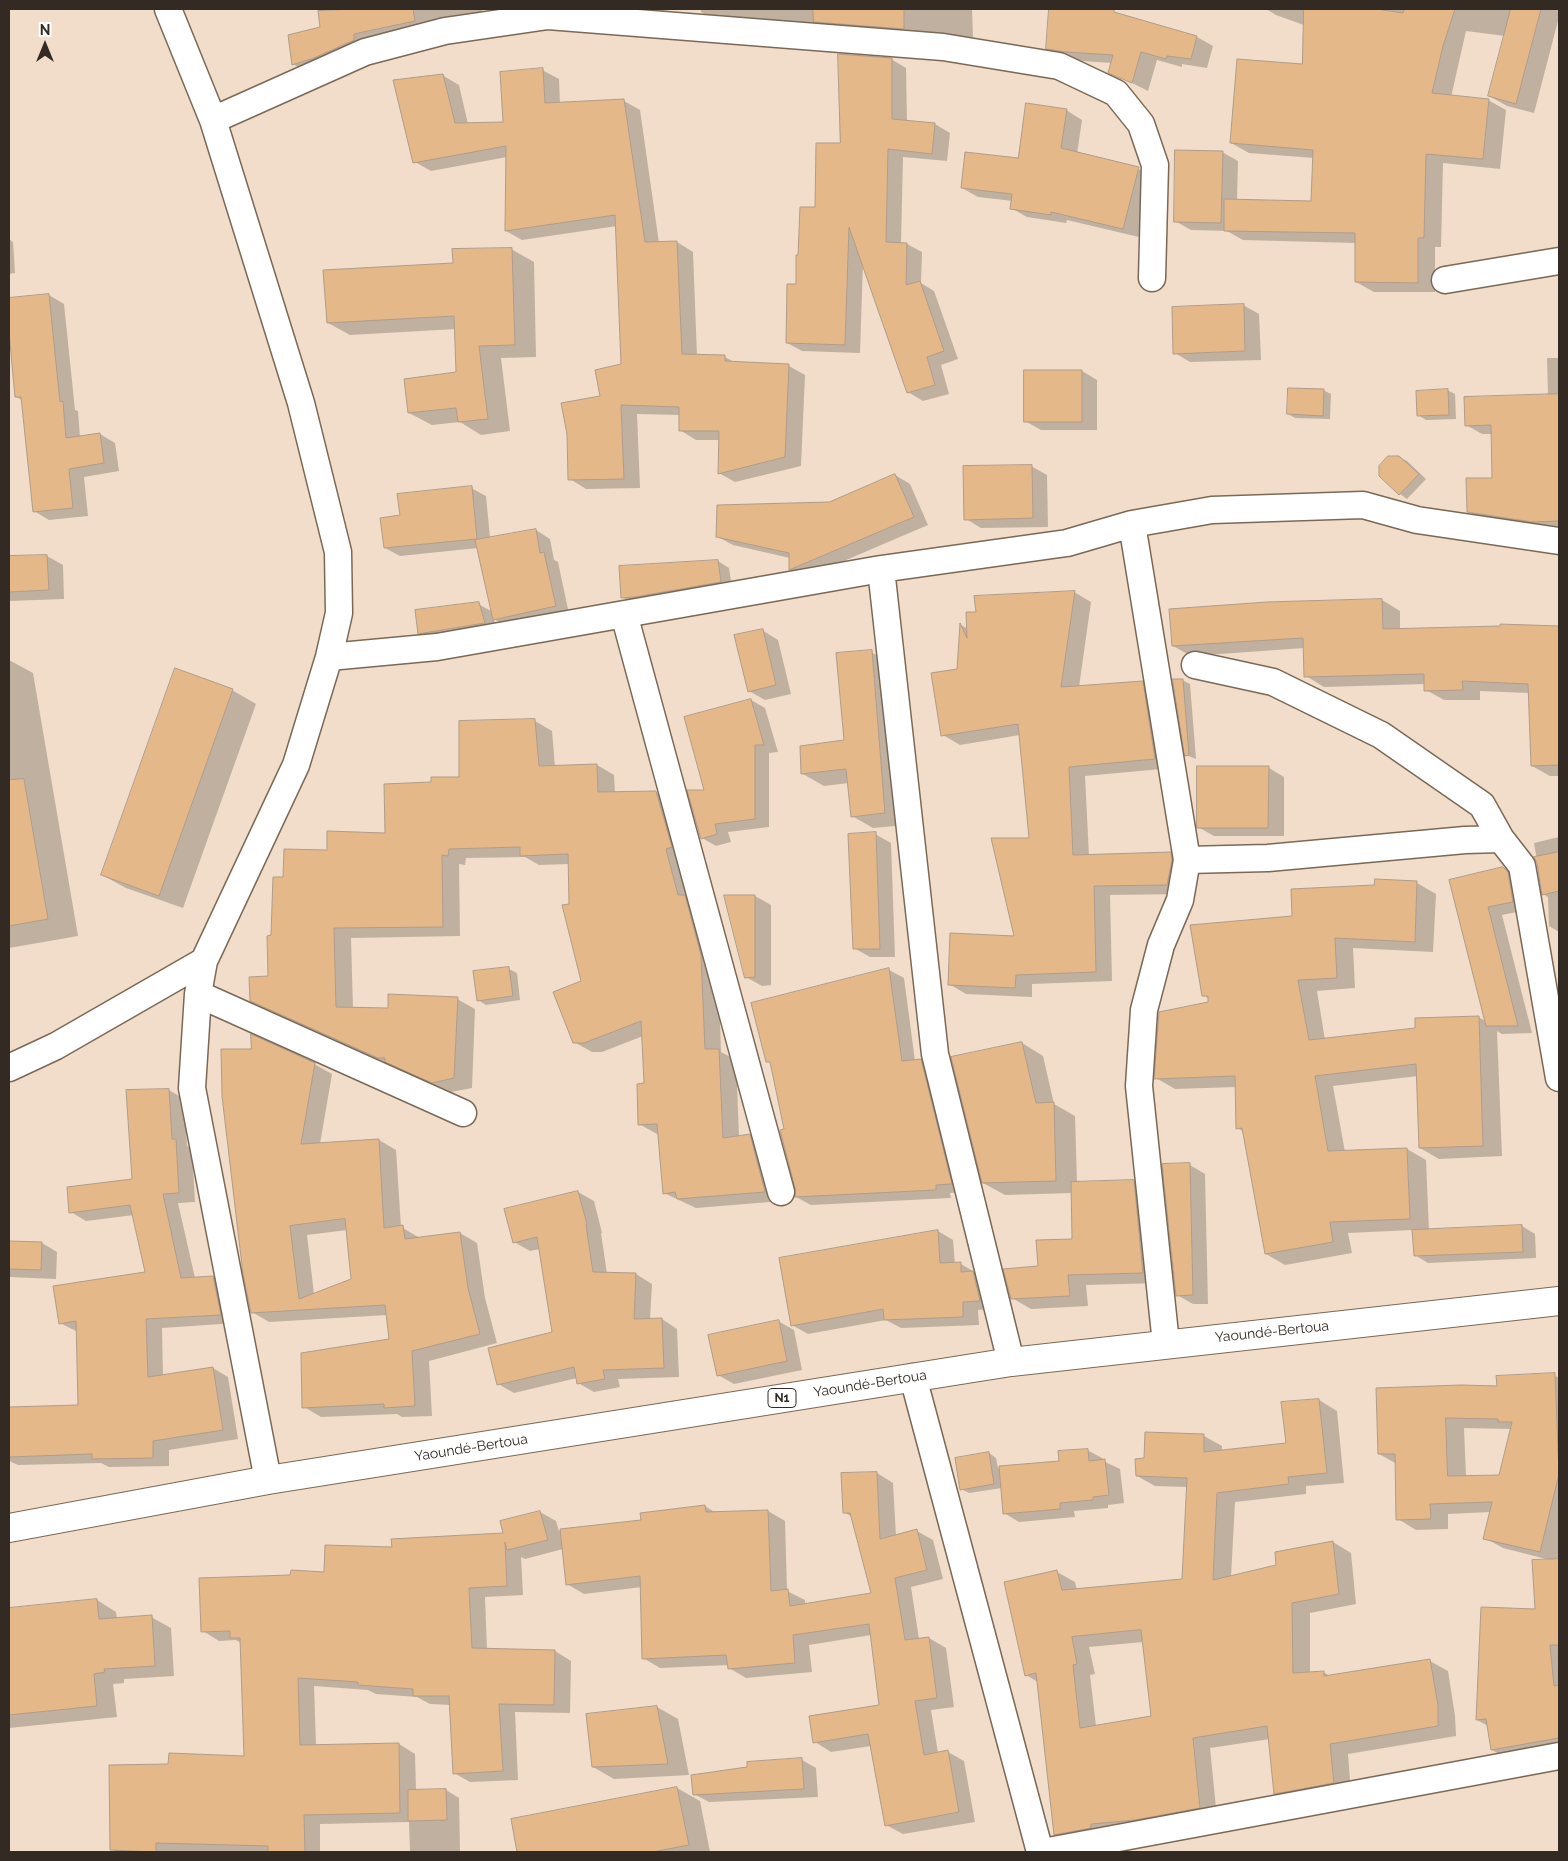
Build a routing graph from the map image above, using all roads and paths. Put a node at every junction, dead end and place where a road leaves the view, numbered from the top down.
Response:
1 (168, 9) edge
2 (547, 13) edge
3 (213, 120) junction
4 (1559, 261) edge
5 (1152, 278) dead end
6 (1446, 280) dead end
7 (1132, 524) junction
8 (1559, 541) edge
9 (881, 569) junction
10 (624, 614) junction
11 (329, 657) junction
12 (1195, 665) dead end
13 (1502, 839) junction
14 (1187, 860) junction
15 (204, 961) junction
16 (198, 994) junction
17 (9, 1068) edge
18 (1559, 1078) edge
19 (463, 1113) dead end
20 (782, 1192) dead end
21 (1559, 1302) edge
22 (1166, 1344) junction
23 (1011, 1362) junction
24 (914, 1377) junction
25 (268, 1480) junction
26 (9, 1528) edge
27 (1559, 1756) edge
28 (1041, 1852) edge

1 - 3 street
2 - 3 street
2 - 5 street
3 - 11 street
4 - 6 street
7 - 8 street
7 - 9 street
7 - 14 street
9 - 10 street
9 - 23 street
10 - 11 street
10 - 20 street
11 - 15 street
12 - 13 street
13 - 14 street
13 - 18 street
14 - 22 street
15 - 16 street
15 - 17 street
16 - 19 street
16 - 25 street
21 - 22 highway, Yaoundé-Bertoua / N1
22 - 23 highway, Yaoundé-Bertoua / N1
23 - 24 highway, Yaoundé-Bertoua / N1
24 - 25 highway, Yaoundé-Bertoua / N1
24 - 28 street
25 - 26 highway, Yaoundé-Bertoua / N1
27 - 28 street

